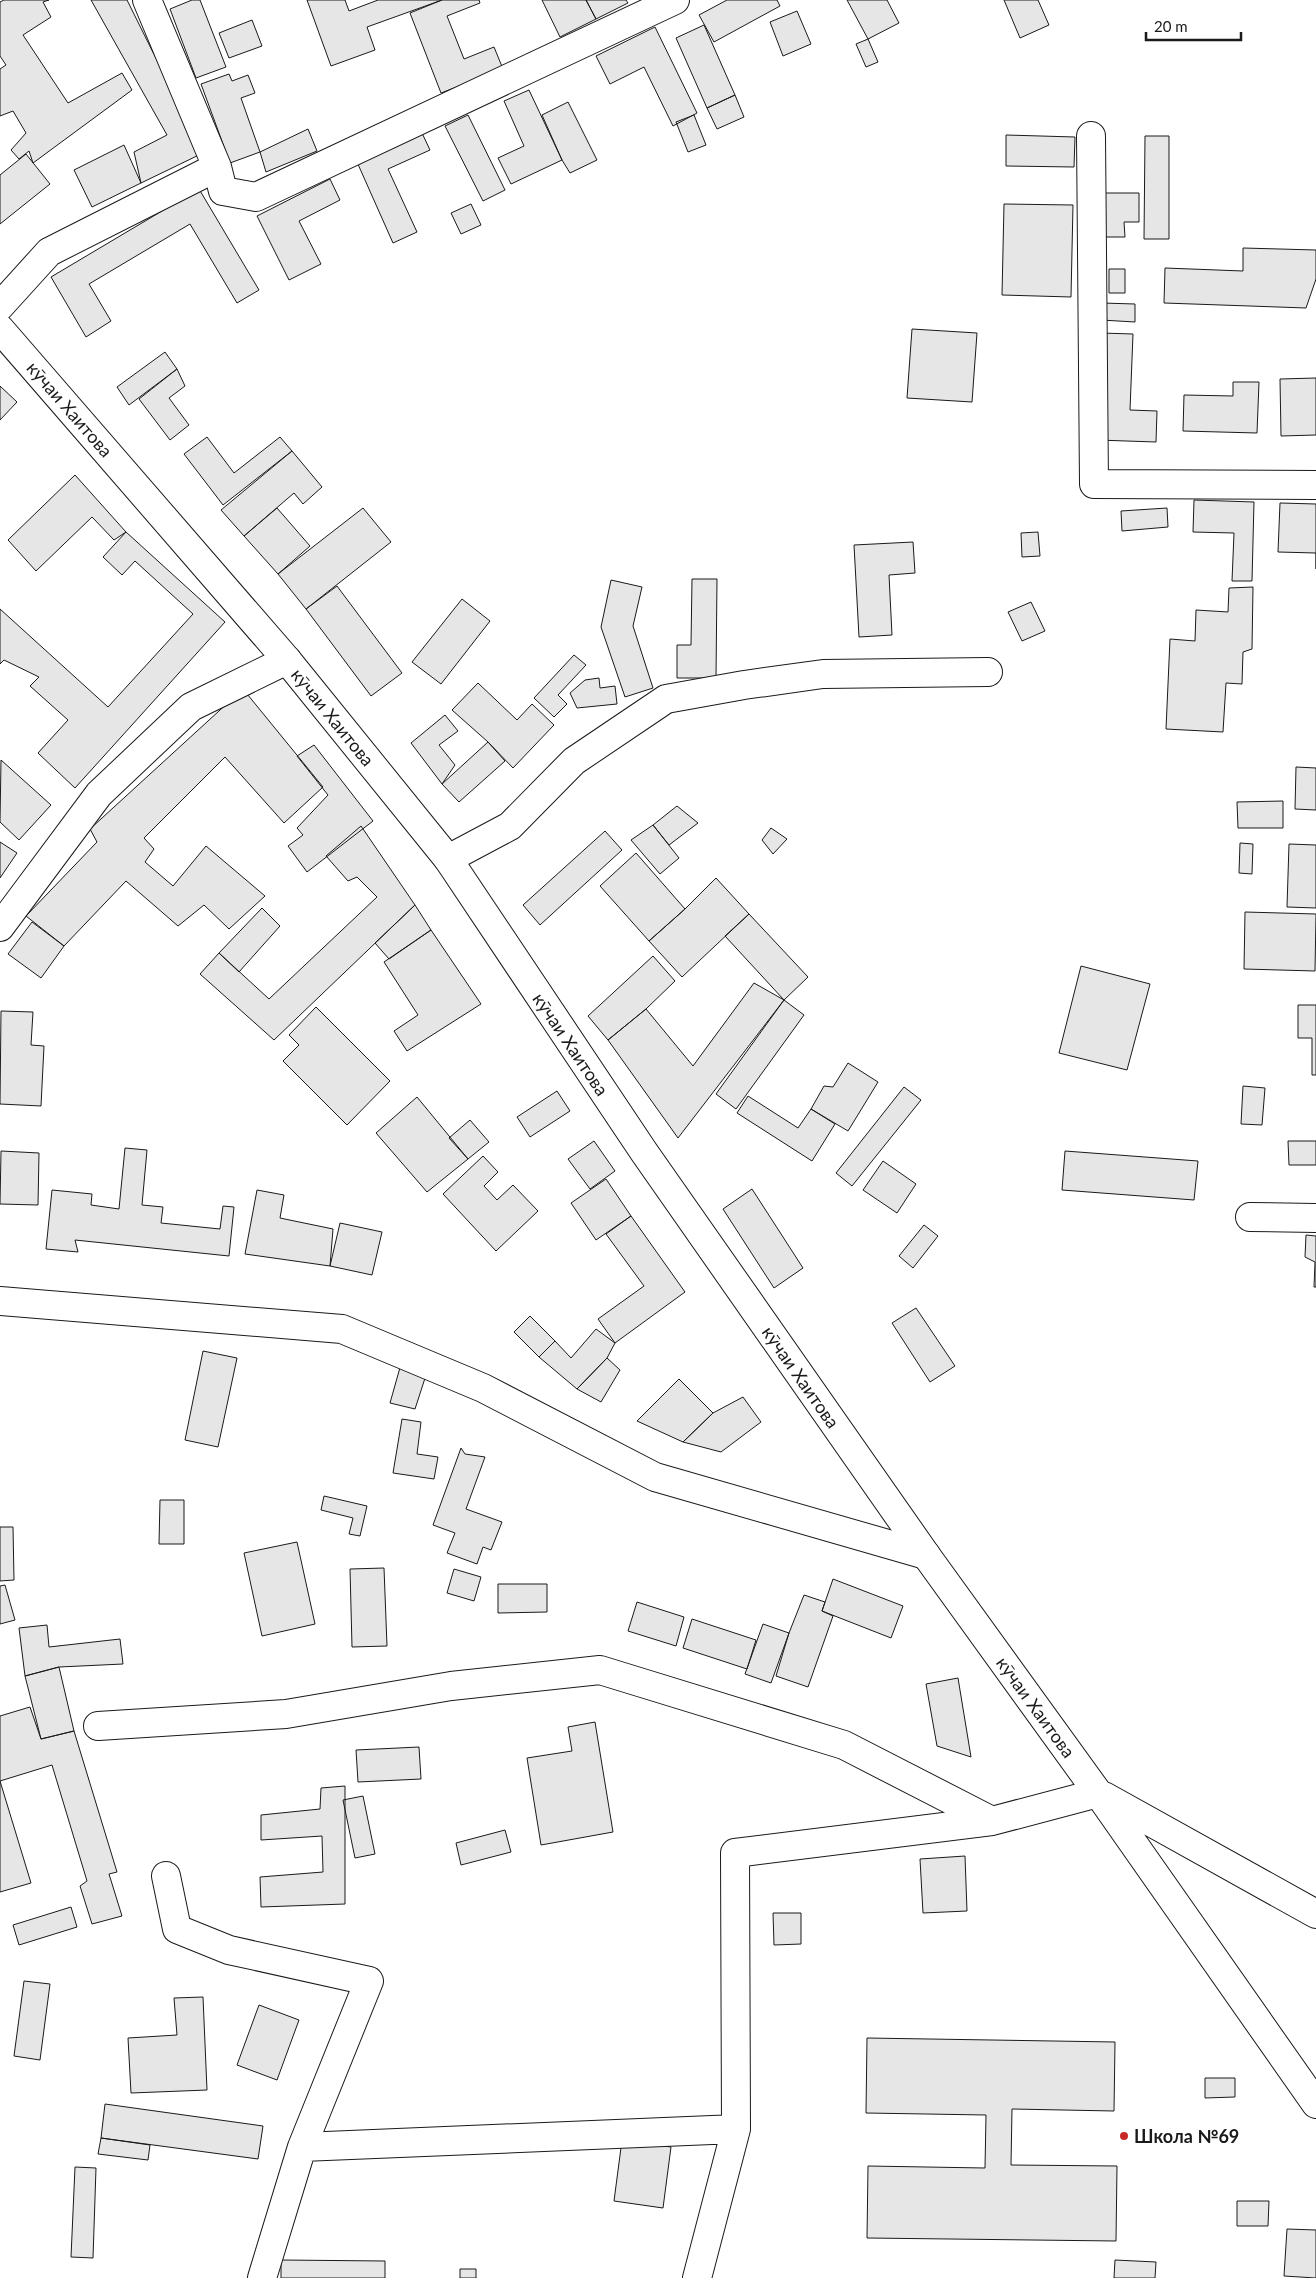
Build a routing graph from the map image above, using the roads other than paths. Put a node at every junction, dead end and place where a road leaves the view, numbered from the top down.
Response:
1 (147, 0) edge
2 (675, 0) edge
3 (1090, 136) dead end
4 (217, 168) junction
5 (0, 306) edge
6 (0, 329) edge
7 (1316, 485) edge
8 (287, 660) junction
9 (988, 672) dead end
10 (448, 859) junction
11 (0, 927) edge
12 (1250, 1217) dead end
13 (1316, 1218) edge
14 (0, 1301) edge
15 (926, 1555) junction
16 (98, 1726) dead end
17 (1098, 1793) junction
18 (992, 1821) junction
19 (166, 1876) dead end
20 (1316, 1914) edge
21 (1316, 2104) edge
22 (736, 2129) junction
23 (302, 2147) junction
24 (262, 2278) edge
25 (697, 2278) edge

1 - 4 street
2 - 4 street
3 - 7 street
4 - 5 street
6 - 8 street, кӯчаи Хаитова
8 - 10 street, кӯчаи Хаитова
8 - 11 street
9 - 10 street
10 - 15 street, кӯчаи Хаитова
12 - 13 street
14 - 15 street
15 - 17 street, кӯчаи Хаитова
16 - 18 street
17 - 18 street
17 - 20 street
17 - 21 street, кӯчаи Хаитова
18 - 22 street
19 - 23 street
22 - 23 street
22 - 25 street
23 - 24 street

